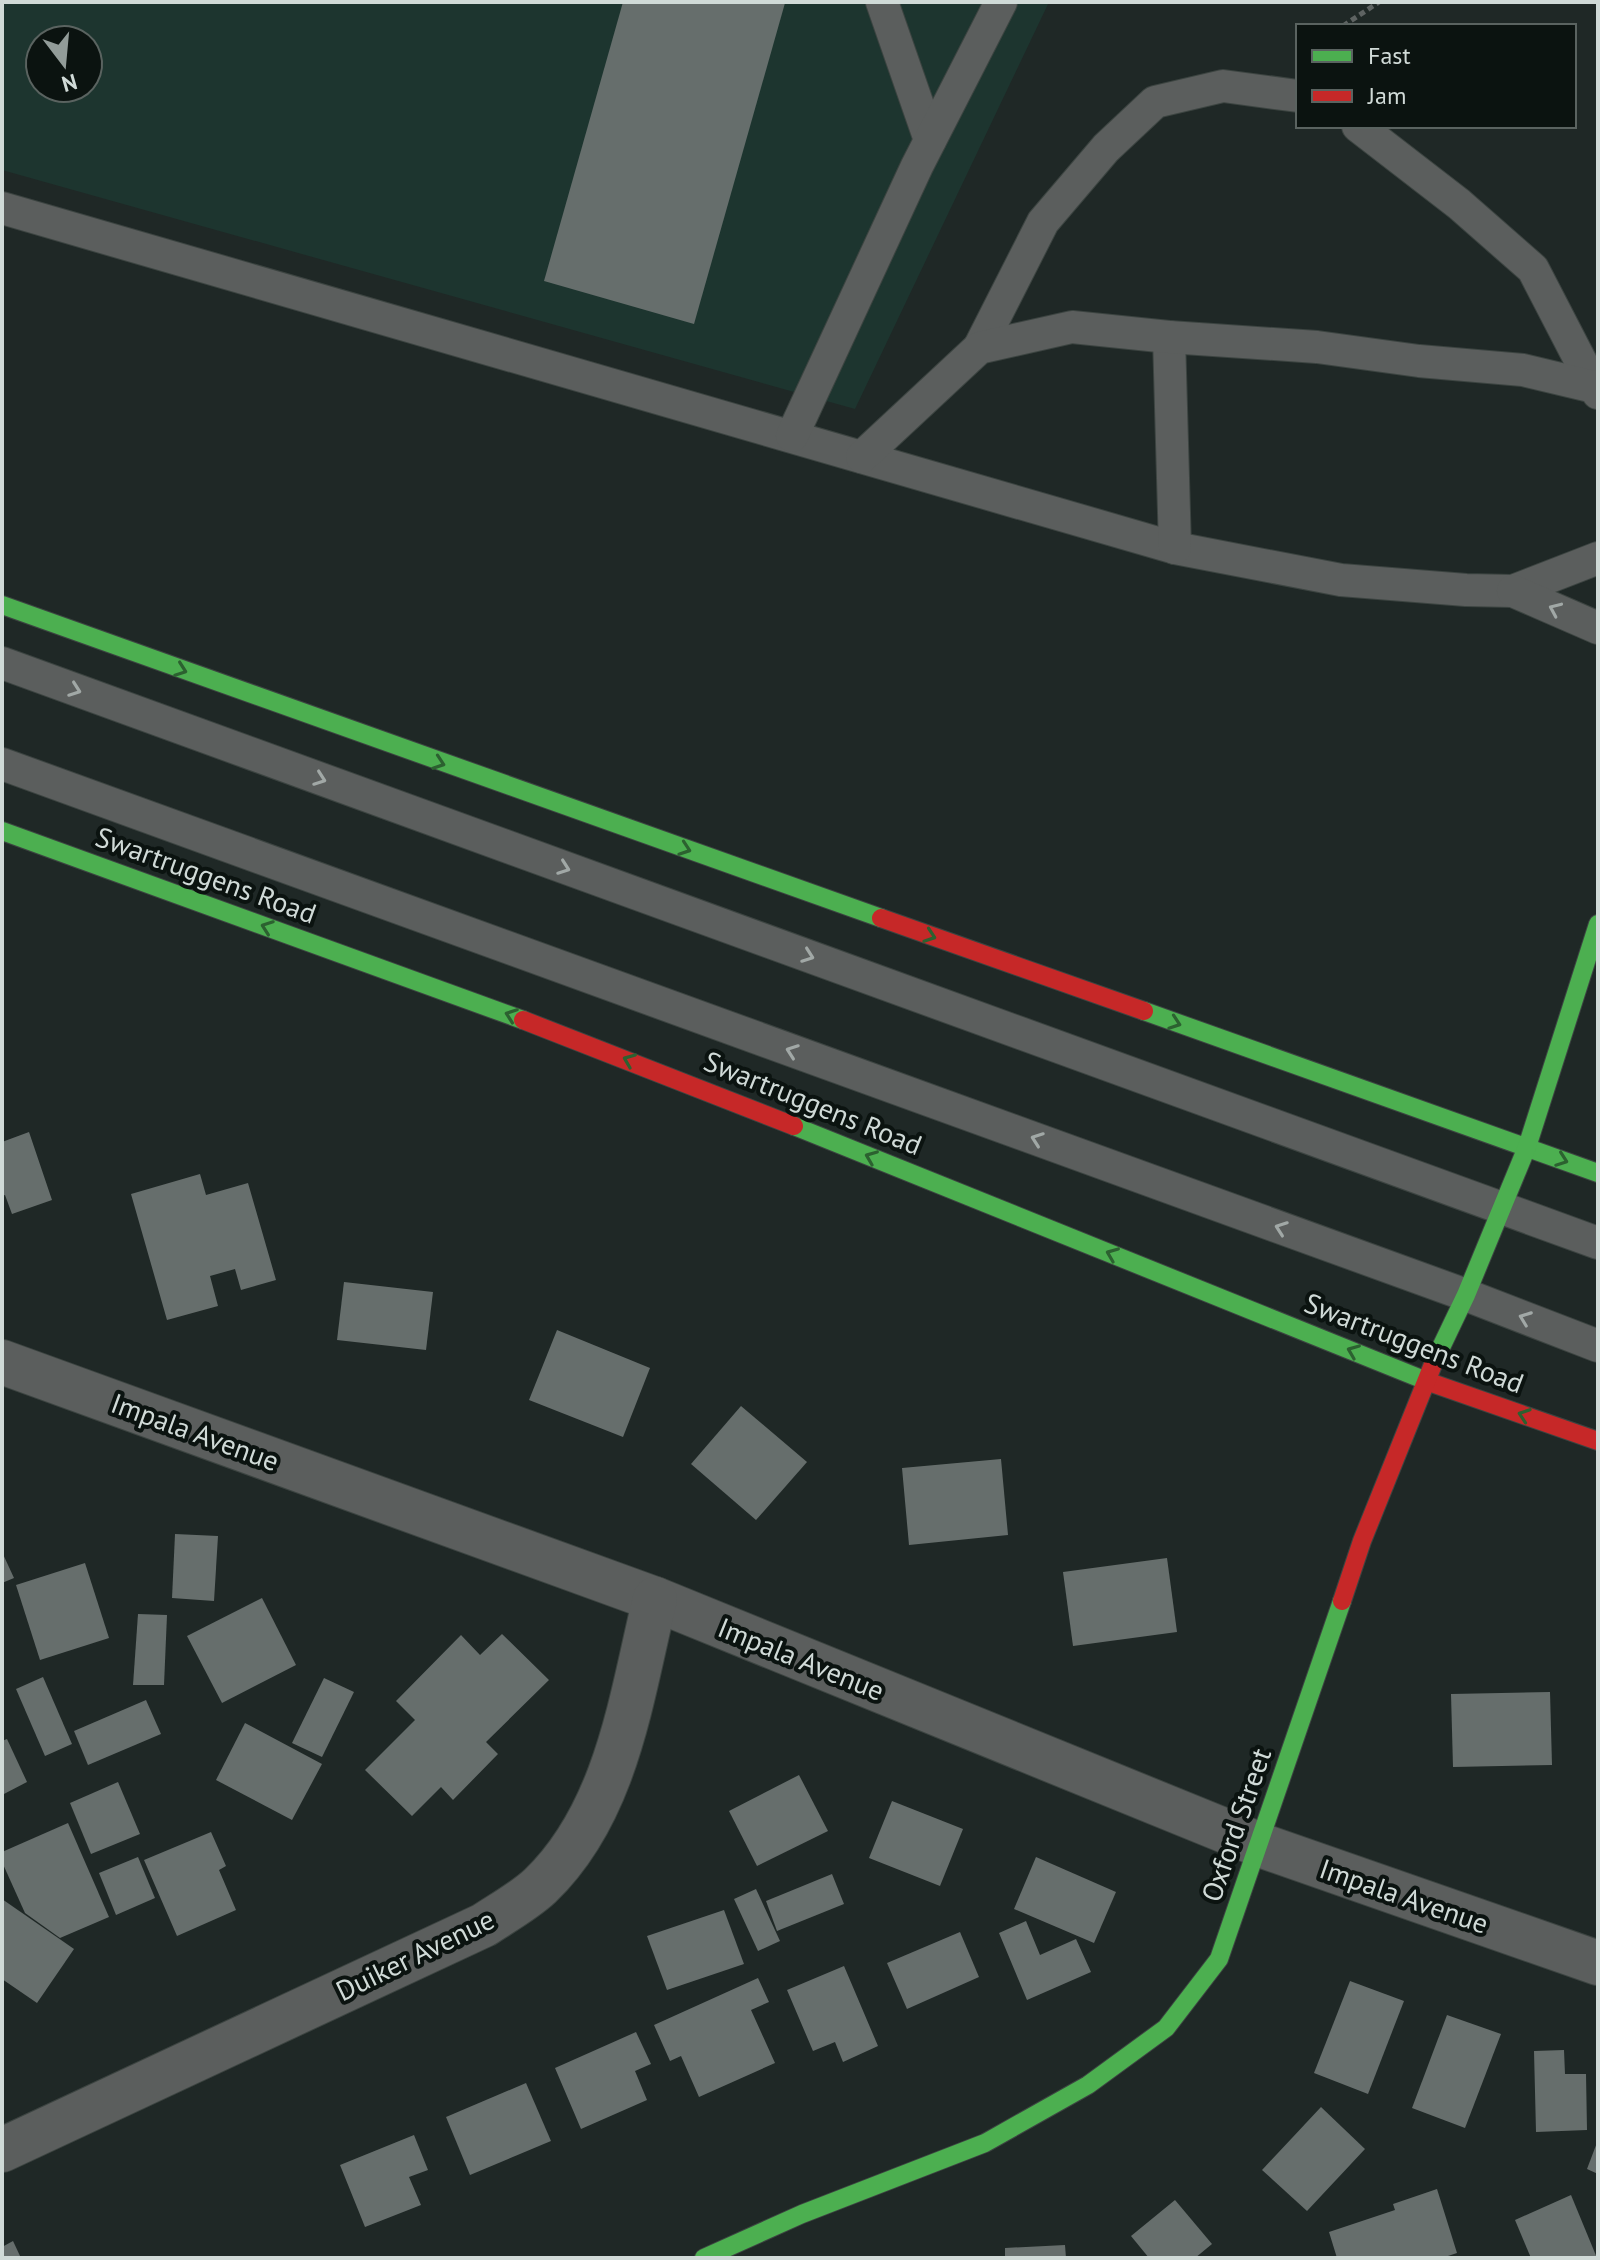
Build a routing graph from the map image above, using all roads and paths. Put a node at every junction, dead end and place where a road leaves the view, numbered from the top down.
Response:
1 (882, 2) edge
2 (1001, 2) edge
3 (1379, 2) edge
4 (1346, 24) edge
5 (1296, 96) edge
6 (1361, 128) edge
7 (930, 140) junction
8 (2, 208) edge
9 (1169, 337) junction
10 (979, 348) junction
11 (1596, 390) edge
12 (792, 436) junction
13 (862, 457) junction
14 (1175, 548) junction
15 (1598, 558) edge
16 (1513, 591) junction
17 (2, 605) edge
18 (1598, 628) edge
19 (2, 663) edge
20 (2, 764) edge
21 (2, 831) edge
22 (1598, 924) edge
23 (1527, 1147) junction
24 (1598, 1173) edge
25 (1502, 1209) junction
26 (1598, 1243) edge
27 (1466, 1295) junction
28 (1598, 1346) edge
29 (2, 1362) edge
30 (1425, 1380) junction
31 (1598, 1441) edge
32 (655, 1599) junction
33 (1260, 1845) junction
34 (1598, 1963) edge
35 (2, 2150) edge
36 (704, 2258) edge

1 - 7 lane
2 - 7 lane
3 - 4 path
5 - 10 lane
6 - 11 lane
7 - 12 lane
8 - 12 lane
9 - 10 lane
9 - 11 lane
9 - 14 lane
10 - 13 lane
12 - 13 lane
13 - 14 lane
14 - 16 lane
15 - 16 lane
18 -> 16 lane
17 -> 23 main road
19 -> 25 lane
27 -> 20 lane
30 -> 21 main road, Swartruggens Road
22 - 23 main road, Oxford Street
23 -> 24 main road
23 - 25 main road, Oxford Street
25 - 26 lane
25 - 27 main road, Oxford Street
28 -> 27 lane
27 - 30 main road, Oxford Street
29 - 32 street, Impala Avenue
31 -> 30 main road, Swartruggens Road
30 - 33 main road, Oxford Street
32 - 33 street, Impala Avenue
32 - 35 street, Duiker Avenue
33 - 34 street, Impala Avenue
33 - 36 main road, Oxford Street

